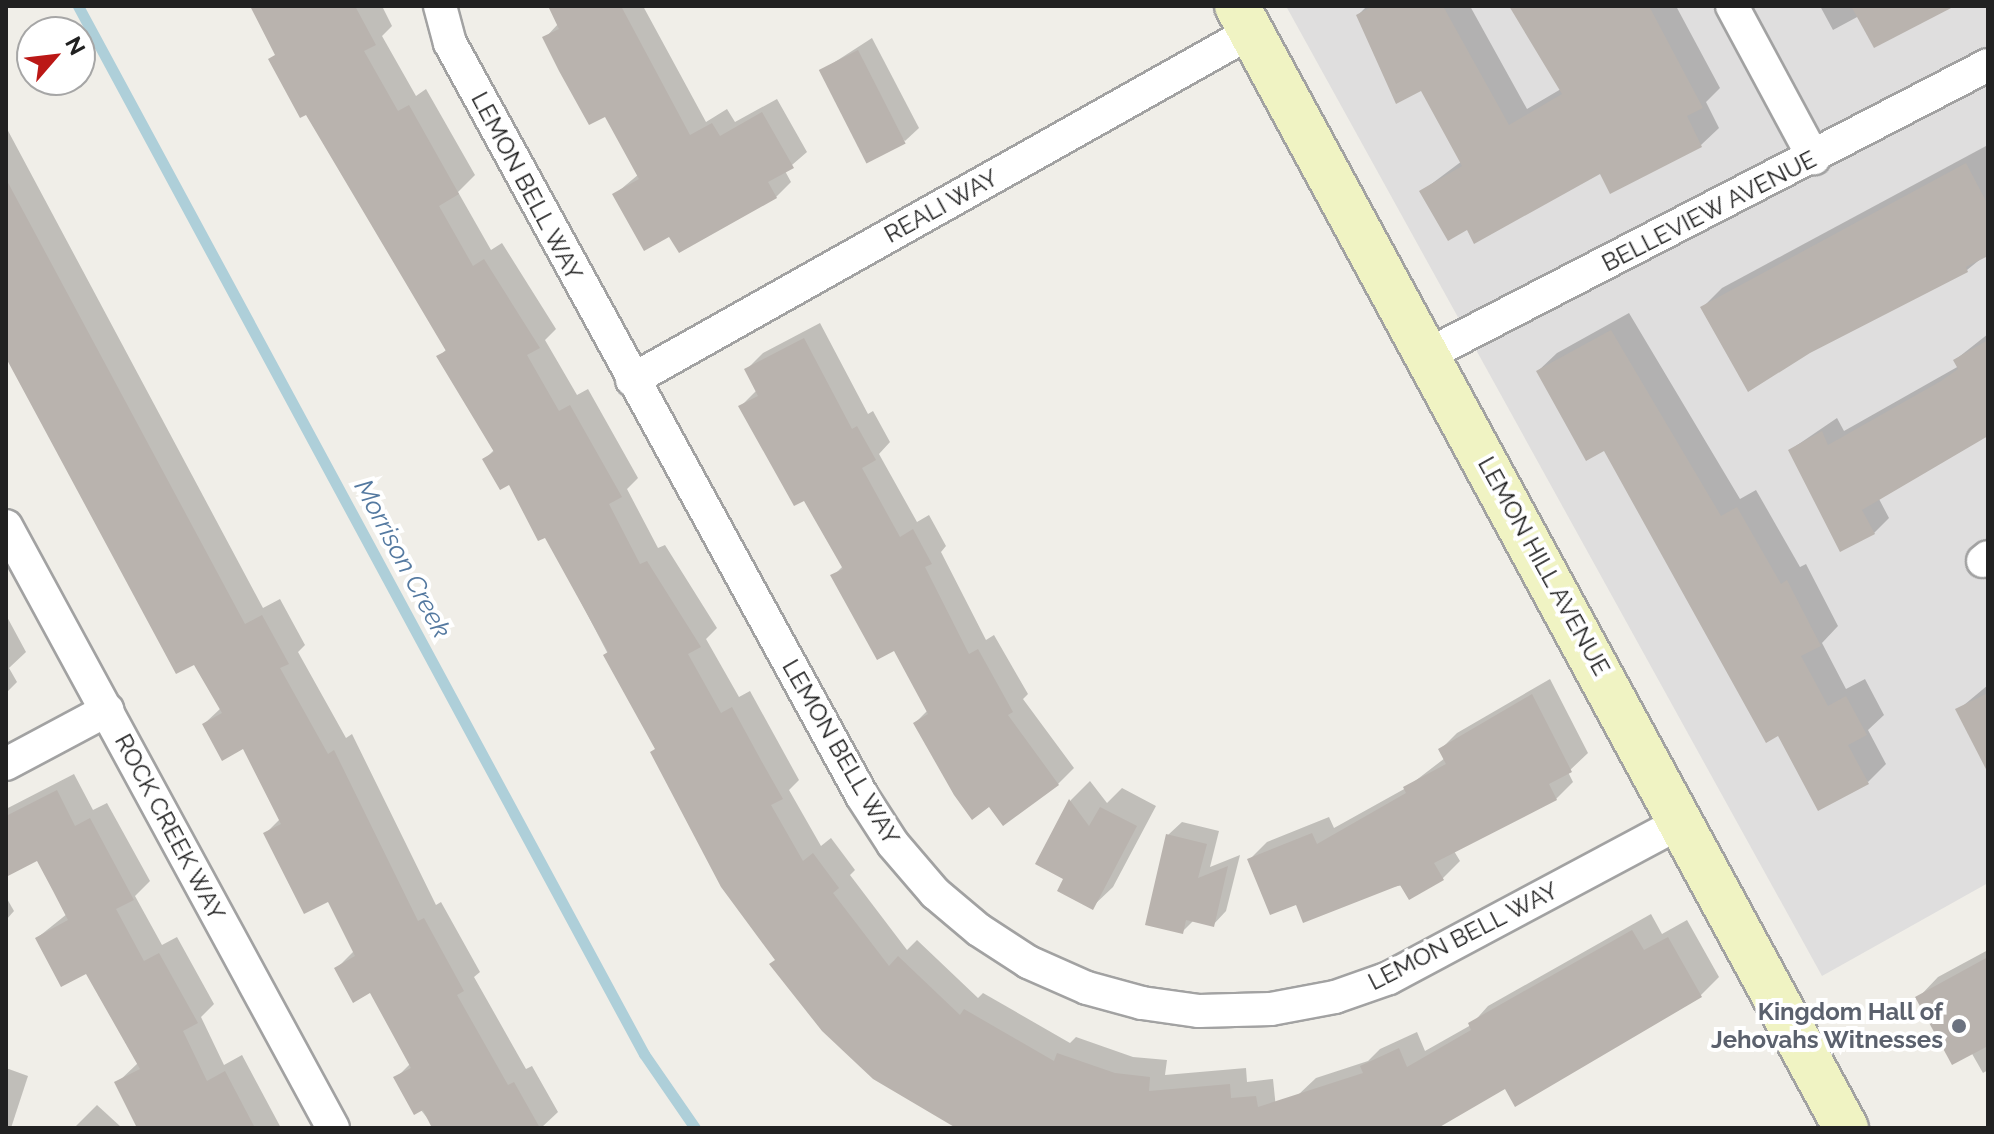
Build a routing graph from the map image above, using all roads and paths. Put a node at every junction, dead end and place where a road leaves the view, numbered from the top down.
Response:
1 (440, 6) edge
2 (1732, 6) edge
3 (1244, 19) edge
4 (1988, 65) edge
5 (1814, 158) junction
6 (1429, 354) junction
7 (632, 380) junction
8 (6, 526) edge
9 (107, 710) junction
10 (6, 764) edge
11 (1683, 821) junction
12 (333, 1128) edge
13 (1846, 1128) edge

1 - 7 street, LEMON BELL WAY
2 - 5 street
3 - 6 street, LEMON HILL AVENUE
3 - 7 street, REALI WAY
4 - 5 street, BELLEVIEW AVENUE
5 - 6 street, BELLEVIEW AVENUE
6 - 11 street, LEMON HILL AVENUE
7 - 11 street, LEMON BELL WAY
8 - 9 street, ROCK CREEK WAY
9 - 10 street
9 - 12 street, ROCK CREEK WAY
11 - 13 street, LEMON HILL AVENUE

